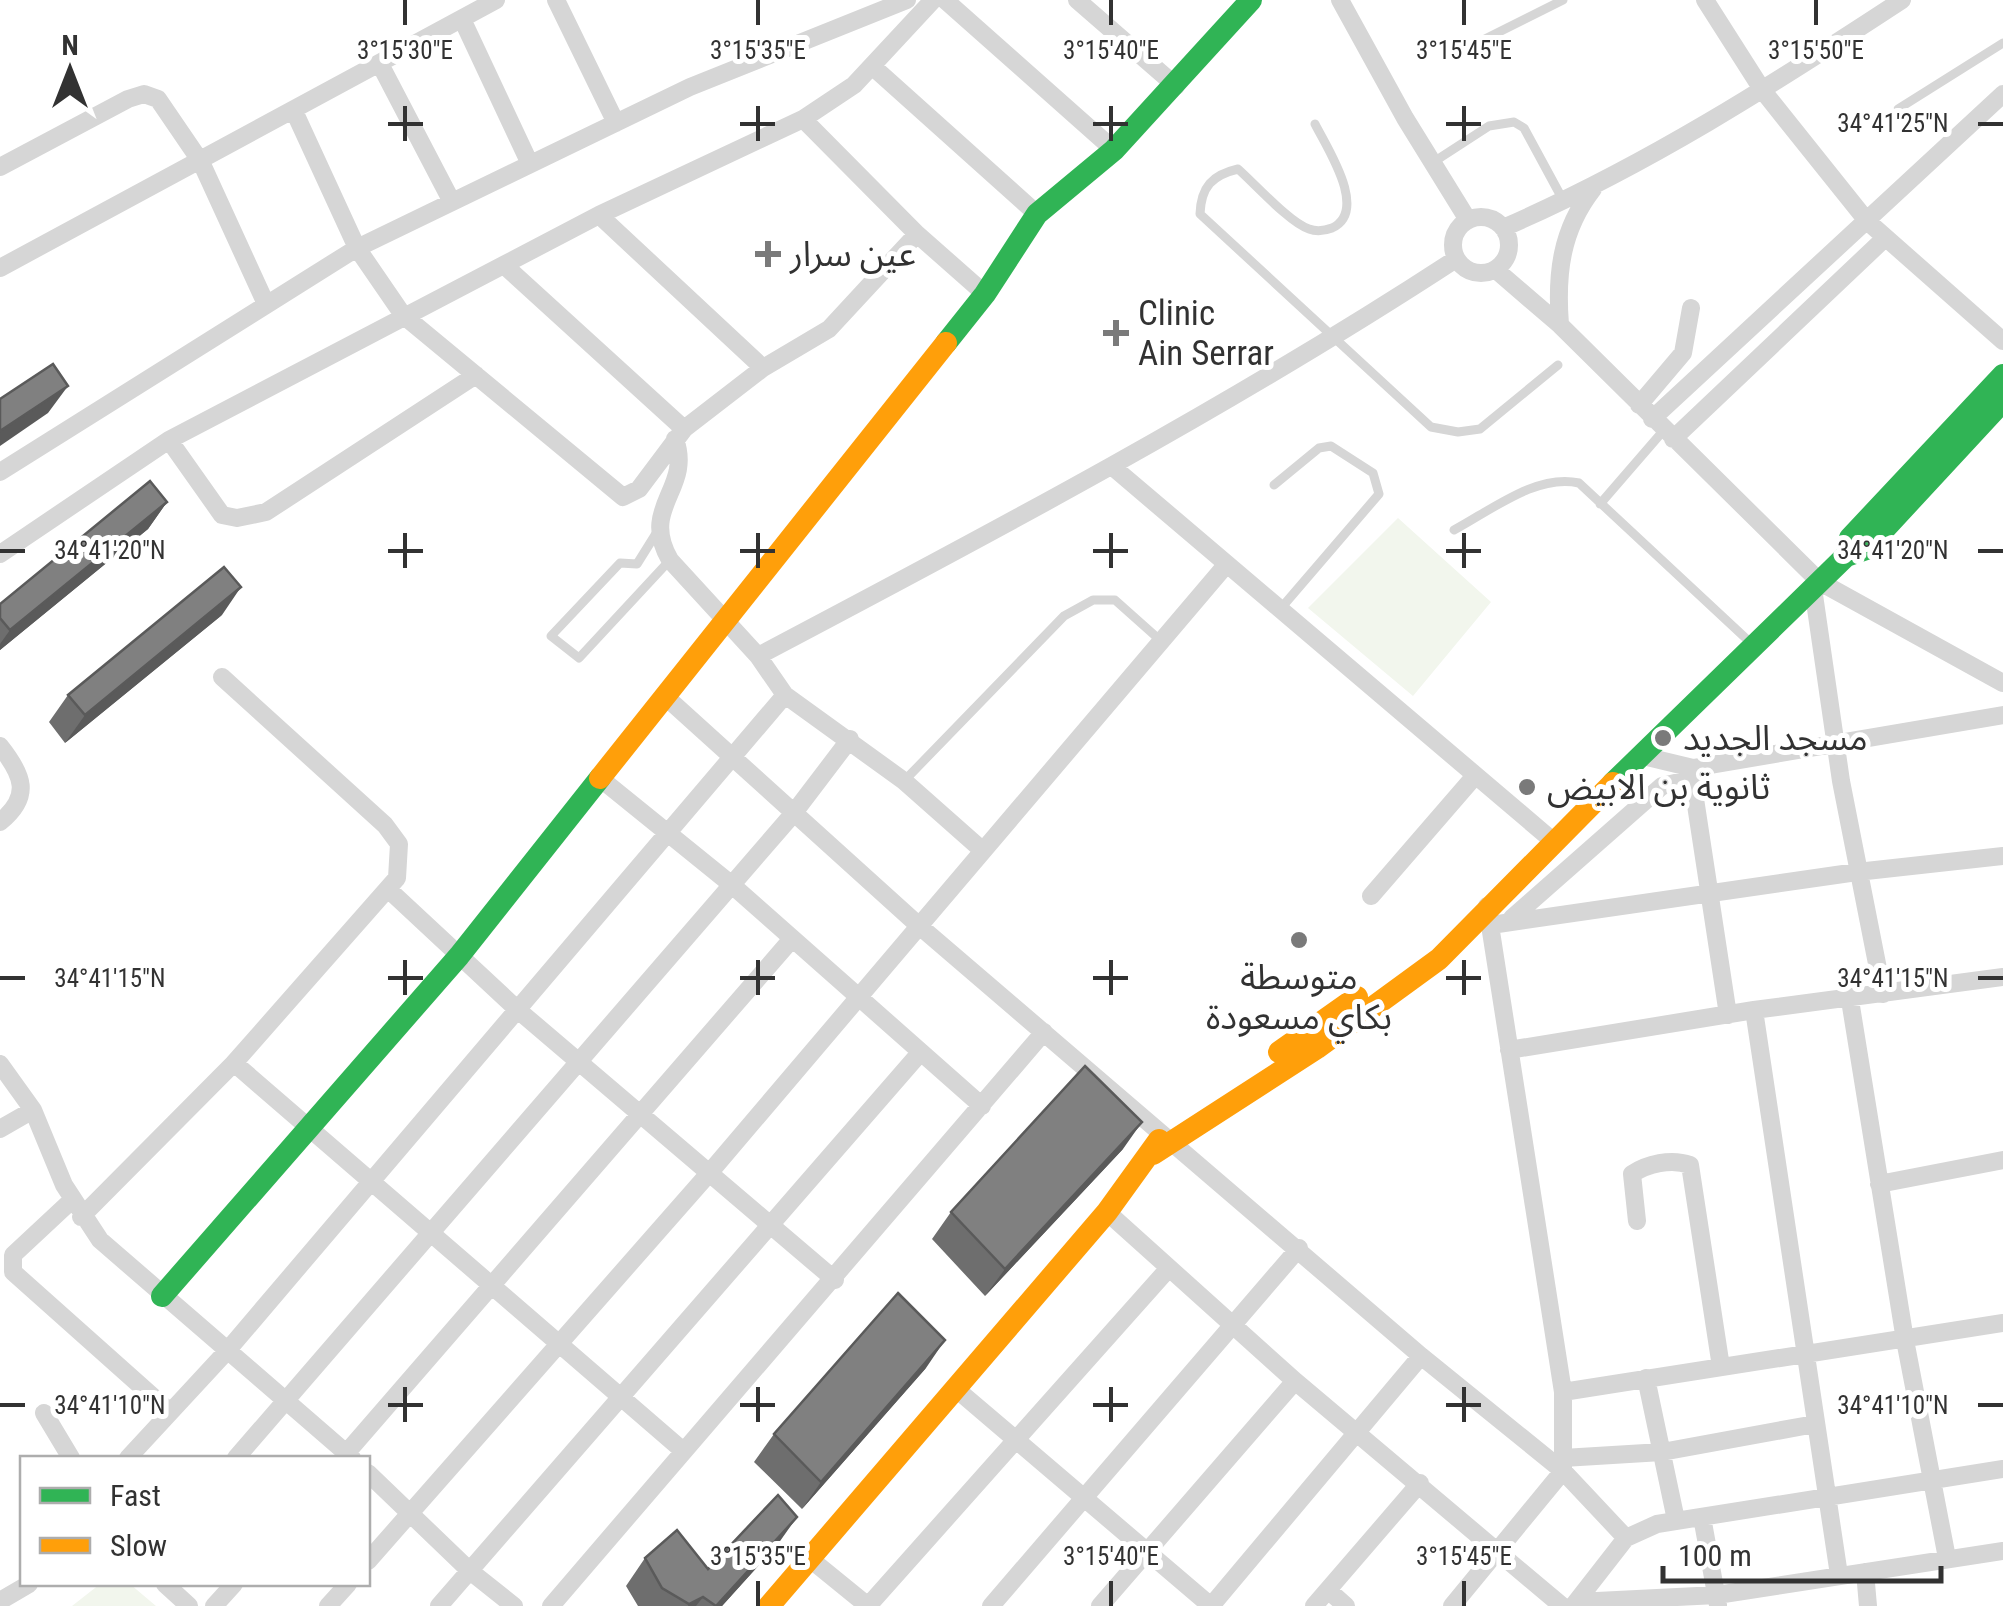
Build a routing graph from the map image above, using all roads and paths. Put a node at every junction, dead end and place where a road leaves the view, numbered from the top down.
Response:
1 (496, 0) edge
2 (556, 0) edge
3 (907, 0) edge
4 (933, 0) edge
5 (946, 0) edge
6 (1078, 0) edge
7 (1340, 0) edge
8 (1563, 0) edge
9 (1705, 0) edge
10 (1902, 0) edge
11 (1243, 2) edge
12 (462, 20) junction
13 (2003, 43) edge
14 (1475, 44) dead end
15 (381, 66) junction
16 (872, 66) junction
17 (1176, 86) junction
18 (1763, 91) junction
19 (2003, 94) edge
20 (1898, 109) dead end
21 (294, 110) junction
22 (803, 119) junction
23 (616, 123) junction
24 (1315, 124) dead end
25 (1114, 150) junction
26 (202, 162) junction
27 (1432, 163) junction
28 (530, 164) junction
29 (0, 167) edge
30 (1598, 184) junction
31 (452, 202) junction
32 (1564, 202) junction
33 (1037, 214) junction
34 (599, 216) junction
35 (1468, 220) junction
36 (1867, 221) junction
37 (1503, 228) junction
38 (917, 234) junction
39 (1885, 238) junction
40 (358, 248) junction
41 (1456, 259) junction
42 (504, 266) junction
43 (0, 268) edge
44 (1496, 270) junction
45 (985, 294) junction
46 (266, 304) junction
47 (1692, 308) dead end
48 (403, 315) junction
49 (1560, 325) junction
50 (1332, 340) junction
51 (2003, 341) edge
52 (1558, 365) dead end
53 (763, 368) junction
54 (2003, 374) edge
55 (476, 375) junction
56 (2003, 400) edge
57 (1657, 423) junction
58 (680, 434) junction
59 (169, 440) junction
60 (1114, 468) junction
61 (0, 472) edge
62 (1274, 485) dead end
63 (1600, 504) junction
64 (1454, 530) dead end
65 (657, 532) junction
66 (0, 554) edge
67 (1846, 556) junction
68 (670, 560) junction
69 (1226, 565) junction
70 (1817, 585) junction
71 (1282, 607) junction
72 (725, 619) junction
73 (1162, 642) junction
74 (1755, 646) junction
75 (758, 656) junction
76 (222, 677) dead end
77 (2003, 683) edge
78 (786, 694) junction
79 (667, 698) junction
80 (2003, 705) edge
81 (2003, 716) edge
82 (850, 740) junction
83 (0, 746) edge
84 (1836, 746) junction
85 (1644, 756) junction
86 (731, 760) junction
87 (1474, 777) junction
88 (601, 779) junction
89 (904, 781) junction
90 (793, 814) junction
91 (0, 822) edge
92 (666, 833) junction
93 (1553, 841) junction
94 (982, 850) junction
95 (2003, 856) edge
96 (1857, 872) junction
97 (732, 885) junction
98 (390, 890) junction
99 (1709, 894) junction
100 (1371, 896) dead end
101 (1482, 919) junction
102 (1512, 919) junction
103 (917, 924) junction
104 (791, 940) junction
105 (459, 956) junction
106 (2003, 976) edge
107 (1883, 994) junction
108 (856, 998) junction
109 (1850, 1000) junction
110 (1754, 1010) junction
111 (519, 1011) junction
112 (1728, 1015) junction
113 (1044, 1032) junction
114 (1509, 1050) junction
115 (919, 1054) junction
116 (234, 1063) junction
117 (580, 1063) junction
118 (0, 1064) edge
119 (982, 1106) junction
120 (32, 1110) junction
121 (642, 1112) junction
122 (310, 1128) junction
123 (0, 1129) edge
124 (1164, 1143) junction
125 (2003, 1160) edge
126 (711, 1171) junction
127 (371, 1180) junction
128 (1879, 1184) junction
129 (76, 1209) junction
130 (1106, 1212) junction
131 (1637, 1221) dead end
132 (770, 1226) junction
133 (431, 1232) junction
134 (1299, 1248) junction
135 (1169, 1268) junction
136 (835, 1280) junction
137 (492, 1285) junction
138 (162, 1296) junction
139 (1232, 1323) junction
140 (2003, 1323) edge
141 (1905, 1340) junction
142 (559, 1342) junction
143 (227, 1351) junction
144 (1803, 1354) junction
145 (1421, 1356) junction
146 (1722, 1367) junction
147 (1646, 1378) junction
148 (1295, 1381) junction
149 (955, 1388) junction
150 (1563, 1392) junction
151 (622, 1397) junction
152 (285, 1404) junction
153 (170, 1412) junction
154 (44, 1413) dead end
155 (1814, 1424) junction
156 (1360, 1433) junction
157 (1015, 1441) junction
158 (681, 1449) junction
159 (1662, 1452) junction
160 (70, 1456) edge
161 (130, 1456) edge
162 (238, 1456) edge
163 (346, 1456) edge
164 (348, 1456) edge
165 (1563, 1464) junction
166 (2003, 1468) edge
167 (370, 1476) edge
168 (1932, 1482) junction
169 (1420, 1483) junction
170 (1826, 1496) junction
171 (1086, 1497) junction
172 (409, 1514) junction
173 (1702, 1517) junction
174 (1676, 1520) junction
175 (1626, 1538) junction
176 (1148, 1550) junction
177 (1497, 1550) junction
178 (2003, 1550) edge
179 (810, 1558) junction
180 (1947, 1558) junction
181 (370, 1559) edge
182 (470, 1572) junction
183 (1865, 1572) junction
184 (1839, 1576) junction
185 (26, 1586) edge
186 (167, 1586) edge
187 (232, 1586) edge
188 (346, 1586) edge
189 (1328, 1590) junction
190 (1717, 1600) edge
191 (0, 1601) edge
192 (1570, 1605) edge
193 (189, 1606) edge
194 (214, 1606) edge
195 (328, 1606) edge
196 (440, 1606) edge
197 (514, 1606) edge
198 (551, 1606) edge
199 (768, 1606) edge
200 (868, 1606) edge
201 (991, 1606) edge
202 (1100, 1606) edge
203 (1211, 1606) edge
204 (1314, 1606) edge
205 (1346, 1606) edge
206 (1452, 1606) edge
207 (1868, 1606) edge

1 - 12 street
2 - 23 street
3 - 23 street
4 - 16 street
5 - 25 street
6 - 17 street
7 - 27 street
8 - 14 lane
9 - 18 street
10 - 18 street
11 - 17 street
12 - 15 street
12 - 28 street
13 - 20 lane
15 - 21 street
15 - 31 street
16 - 22 street
16 - 33 street
17 - 25 street
18 - 30 street
18 - 36 street
19 - 36 street
21 - 26 street
21 - 40 street
22 - 34 street
22 - 38 street
23 - 28 street
24 - 50 lane
25 - 33 street
26 - 29 street
26 - 43 street
26 - 46 street
27 - 32 lane
27 - 35 street
28 - 31 street
30 - 32 street
30 - 49 street
31 - 40 street
32 - 37 street
33 - 45 street
34 - 42 street
34 - 53 street
35 - 37 street
35 - 41 street
36 - 39 street
36 - 57 street
37 - 44 street
38 - 45 street
38 - 53 street
39 - 51 street
39 - 57 street
40 - 46 street
40 - 48 street
41 - 44 street
41 - 50 street
42 - 48 street
42 - 58 street
44 - 49 street
45 - 72 street
46 - 61 street
47 - 57 street
48 - 55 street
48 - 59 street
49 - 57 street
50 - 52 lane
50 - 60 street
53 - 58 street
54 - 67 street
55 - 58 street
55 - 59 street
56 - 67 street
57 - 63 lane
57 - 70 street
58 - 65 street
59 - 66 street
60 - 69 street
60 - 75 street
62 - 71 lane
63 - 64 lane
63 - 74 lane
65 - 68 street
65 - 68 lane
67 - 70 street
68 - 72 street
69 - 71 street
69 - 73 street
70 - 74 street
70 - 77 street
70 - 84 street
71 - 87 street
72 - 75 street
72 - 79 street
73 - 89 lane
73 - 94 street
74 - 85 street
75 - 78 street
76 - 98 street
78 - 82 street
78 - 86 street
79 - 86 street
79 - 88 street
80 - 81 street
81 - 84 street
82 - 89 street
82 - 90 street
83 - 91 street
84 - 85 street
84 - 96 street
85 - 93 street
86 - 90 street
86 - 92 street
87 - 93 street
87 - 100 street
88 - 92 street
88 - 105 street
89 - 94 street
90 - 97 street
90 - 103 street
92 - 97 street
92 - 111 street
93 - 101 street
94 - 103 street
95 - 96 street
96 - 99 street
96 - 107 street
97 - 104 street
97 - 117 street
98 - 105 street
98 - 116 street
99 - 102 street
99 - 102 street
99 - 112 street
101 - 102 street
101 - 114 street
101 - 124 street
103 - 108 street
103 - 113 street
104 - 108 street
104 - 121 street
105 - 111 street
105 - 122 street
106 - 107 street
107 - 109 street
108 - 115 street
108 - 126 street
109 - 110 street
109 - 128 street
110 - 112 street
110 - 144 street
111 - 117 street
111 - 127 street
112 - 114 street
113 - 119 street
113 - 124 street
114 - 150 street
115 - 119 street
115 - 132 street
116 - 122 street
116 - 129 street
117 - 121 street
117 - 133 street
118 - 120 street
119 - 136 street
120 - 123 street
120 - 129 street
121 - 126 street
121 - 137 street
122 - 127 street
122 - 138 street
124 - 130 street
124 - 134 street
125 - 128 street
126 - 132 street
126 - 142 street
127 - 133 street
127 - 143 street
128 - 141 street
129 - 138 street
129 - 153 street
130 - 135 street
130 - 149 street
131 - 146 street
132 - 136 street
132 - 151 street
133 - 137 street
133 - 152 street
134 - 139 street
134 - 145 street
135 - 139 street
135 - 157 street
136 - 158 street
137 - 142 street
137 - 164 street
138 - 143 street
139 - 148 street
139 - 171 street
140 - 141 street
141 - 144 street
141 - 168 street
142 - 151 street
142 - 172 street
143 - 152 street
143 - 153 street
144 - 146 street
144 - 155 street
145 - 156 street
145 - 165 street
146 - 147 street
147 - 150 street
147 - 159 street
148 - 156 street
148 - 176 street
149 - 157 street
149 - 179 street
150 - 165 street
151 - 158 street
151 - 182 street
152 - 162 street
152 - 163 street
153 - 161 street
154 - 160 street
155 - 159 street
155 - 170 street
156 - 169 street
156 - 203 street
157 - 171 street
157 - 200 street
158 - 198 street
159 - 165 street
159 - 174 street
165 - 175 street
165 - 177 street
166 - 168 street
167 - 172 street
168 - 170 street
168 - 180 street
169 - 177 street
169 - 189 street
170 - 173 street
170 - 184 street
171 - 176 street
171 - 201 street
172 - 181 street
172 - 182 street
173 - 174 street
173 - 190 street
174 - 175 street
175 - 192 street
176 - 202 street
176 - 203 street
177 - 192 street
177 - 206 street
178 - 180 street
179 - 199 street
179 - 200 street
180 - 183 street
182 - 196 street
182 - 197 street
183 - 184 street
183 - 207 street
184 - 190 street
185 - 191 street
186 - 193 street
187 - 194 street
188 - 195 street
189 - 204 street
189 - 205 street
190 - 192 street

